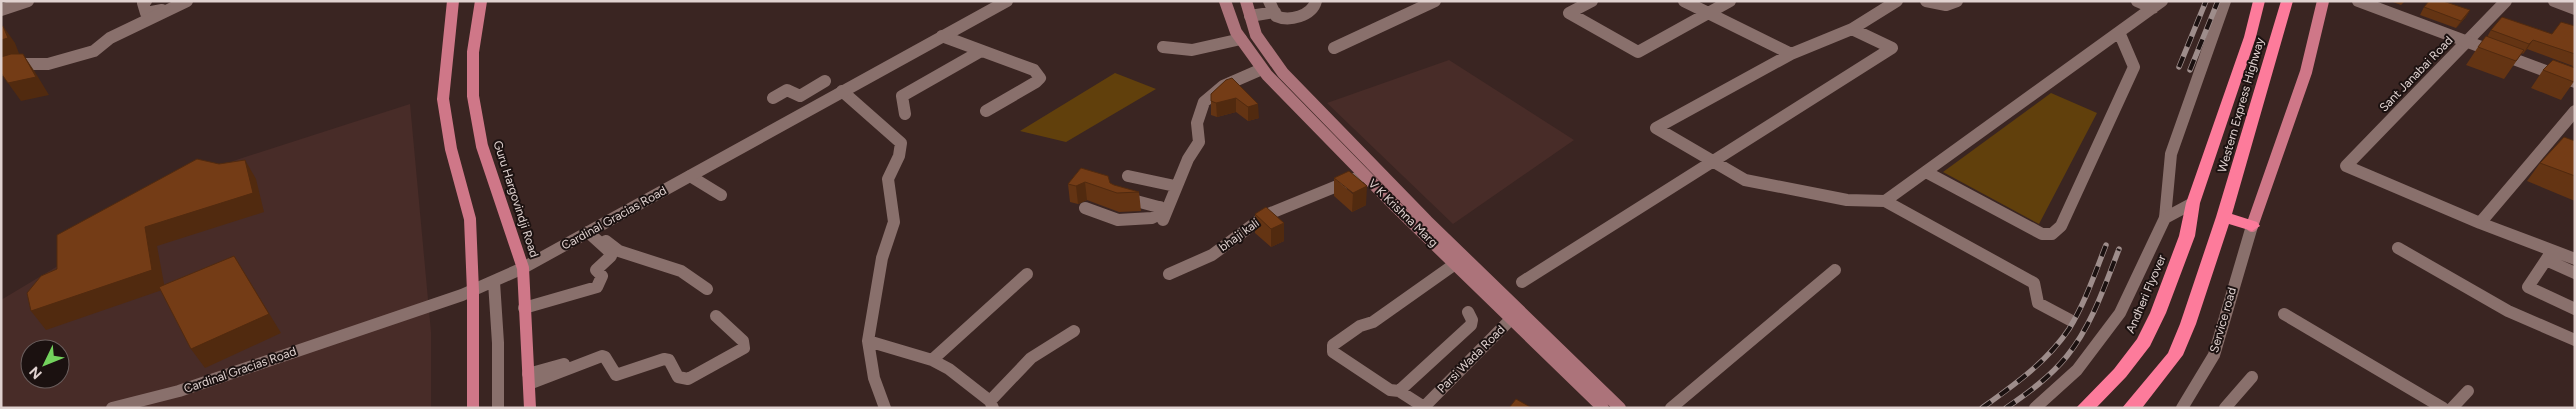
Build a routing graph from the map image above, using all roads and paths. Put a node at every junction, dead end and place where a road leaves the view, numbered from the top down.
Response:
1 (28, 1) edge
2 (146, 1) edge
3 (182, 1) edge
4 (187, 1) edge
5 (453, 1) edge
6 (481, 1) edge
7 (1007, 1) edge
8 (1225, 1) edge
9 (1246, 1) edge
10 (1250, 1) edge
11 (1269, 1) edge
12 (1316, 1) edge
13 (1435, 1) edge
14 (1592, 1) edge
15 (1684, 1) edge
16 (1730, 1) edge
17 (1897, 1) edge
18 (1926, 1) edge
19 (1957, 1) edge
20 (2137, 1) edge
21 (2225, 1) edge
22 (2259, 1) edge
23 (2287, 1) edge
24 (2323, 1) edge
25 (2358, 1) edge
26 (2506, 1) edge
27 (2554, 1) edge
28 (2158, 5) edge
29 (2575, 9) edge
30 (1, 10) edge
31 (163, 11) junction
32 (1275, 12) junction
33 (1708, 14) junction
34 (1250, 16) junction
35 (1852, 29) junction
36 (2119, 32) junction
37 (942, 36) junction
38 (1241, 39) junction
39 (2466, 42) junction
40 (1164, 47) dead end
41 (1334, 48) dead end
42 (981, 51) junction
43 (1791, 54) junction
44 (1262, 69) junction
45 (1, 70) edge
46 (825, 81) dead end
47 (2575, 82) edge
48 (842, 91) junction
49 (800, 96) junction
50 (773, 98) dead end
51 (819, 104) junction
52 (986, 111) dead end
53 (2575, 112) edge
54 (905, 114) dead end
55 (1712, 162) junction
56 (1926, 172) junction
57 (1364, 175) junction
58 (690, 176) junction
59 (1128, 176) dead end
60 (1176, 186) junction
61 (722, 195) dead end
62 (1118, 196) edge
63 (1885, 202) junction
64 (2193, 203) junction
65 (1084, 208) dead end
66 (1162, 213) junction
67 (2224, 217) junction
68 (2165, 218) junction
69 (2480, 223) junction
70 (2252, 226) junction
71 (590, 231) junction
72 (2398, 248) dead end
73 (2549, 256) junction
74 (2575, 260) edge
75 (1455, 264) junction
76 (523, 268) junction
77 (1835, 270) dead end
78 (2575, 273) edge
79 (1027, 274) dead end
80 (1169, 274) dead end
81 (494, 282) junction
82 (1522, 282) dead end
83 (707, 289) dead end
84 (473, 291) junction
85 (524, 308) junction
86 (2575, 309) edge
87 (1468, 312) dead end
88 (2284, 314) dead end
89 (716, 316) dead end
90 (1517, 316) junction
91 (2070, 320) dead end
92 (1074, 331) dead end
93 (2575, 340) edge
94 (868, 341) junction
95 (932, 360) junction
96 (2252, 377) dead end
97 (528, 379) junction
98 (1399, 391) junction
99 (2468, 391) dead end
100 (992, 404) edge
101 (1423, 407) edge
102 (112, 408) edge
103 (474, 408) edge
104 (498, 408) edge
105 (530, 408) edge
106 (885, 408) edge
107 (1602, 408) edge
108 (1620, 408) edge
109 (1671, 408) edge
110 (2035, 408) edge
111 (2085, 408) edge
112 (2132, 408) edge
113 (2182, 408) edge
114 (2225, 408) edge
115 (2443, 408) edge
116 (2452, 408) edge

1 - 30 street
2 - 31 street
3 - 31 street
4 - 31 street
5 - 84 main road
6 - 76 main road, Guru Hargovindji Road
7 - 37 street, Cardinal Gracias Road
8 - 38 main road, V K Krishna Marg
9 - 10 street
9 - 34 main road, V K Krishna Marg
11 - 32 street
12 - 32 street
13 - 41 street
14 - 33 street
15 - 33 street
16 - 33 street
17 - 35 street
18 - 19 street
20 - 28 street
21 - 68 street
22 - 64 highway, Western Express Highway
23 - 67 highway, Western Express Highway
24 - 70 main road
25 - 39 street
26 - 39 street, Sant Janabai Road
27 - 29 street
28 - 36 street
31 - 45 street
32 - 34 street
33 - 43 street
34 - 90 main road, V K Krishna Marg
35 - 43 street
35 - 55 street
36 - 56 street
36 - 56 street
37 - 42 street
37 - 48 street, Cardinal Gracias Road
38 - 40 street
38 - 44 main road, V K Krishna Marg
39 - 47 street
39 - 69 street, Sant Janabai Road
42 - 52 street
42 - 54 street
43 - 55 street
44 - 57 main road, V K Krishna Marg
44 - 60 street
46 - 49 street
48 - 51 street, Cardinal Gracias Road
48 - 94 street
49 - 50 street
49 - 51 street
51 - 58 street, Cardinal Gracias Road
53 - 69 street
55 - 63 street
55 - 82 street
56 - 63 street
57 - 75 main road, V K Krishna Marg
57 - 80 street, bhaji kali
58 - 61 street
58 - 71 street, Cardinal Gracias Road
59 - 60 street
60 - 66 street
62 - 66 street
63 - 91 street
64 - 68 street
64 - 111 highway, Andheri Flyover
65 - 66 street
67 - 70 highway
67 - 112 highway
68 - 110 street
69 - 73 street
70 - 113 street, Service road
71 - 76 street, Cardinal Gracias Road
71 - 83 street
71 - 85 street
72 - 93 street
73 - 74 street
73 - 78 street
73 - 86 street
75 - 90 main road, V K Krishna Marg
75 - 98 street
76 - 81 street, Cardinal Gracias Road
76 - 85 main road, Guru Hargovindji Road
77 - 109 street
79 - 95 street
81 - 84 street, Cardinal Gracias Road
81 - 104 street
84 - 102 street, Cardinal Gracias Road
84 - 103 main road
85 - 97 main road, Guru Hargovindji Road
87 - 98 street
88 - 115 street
89 - 97 street
90 - 101 street, Parsi Wada Road
90 - 107 main road, V K Krishna Marg
90 - 108 main road, V K Krishna Marg
92 - 100 street
94 - 95 street
94 - 106 street
95 - 100 street
96 - 114 street
97 - 105 main road, Guru Hargovindji Road
98 - 101 street
99 - 116 street

